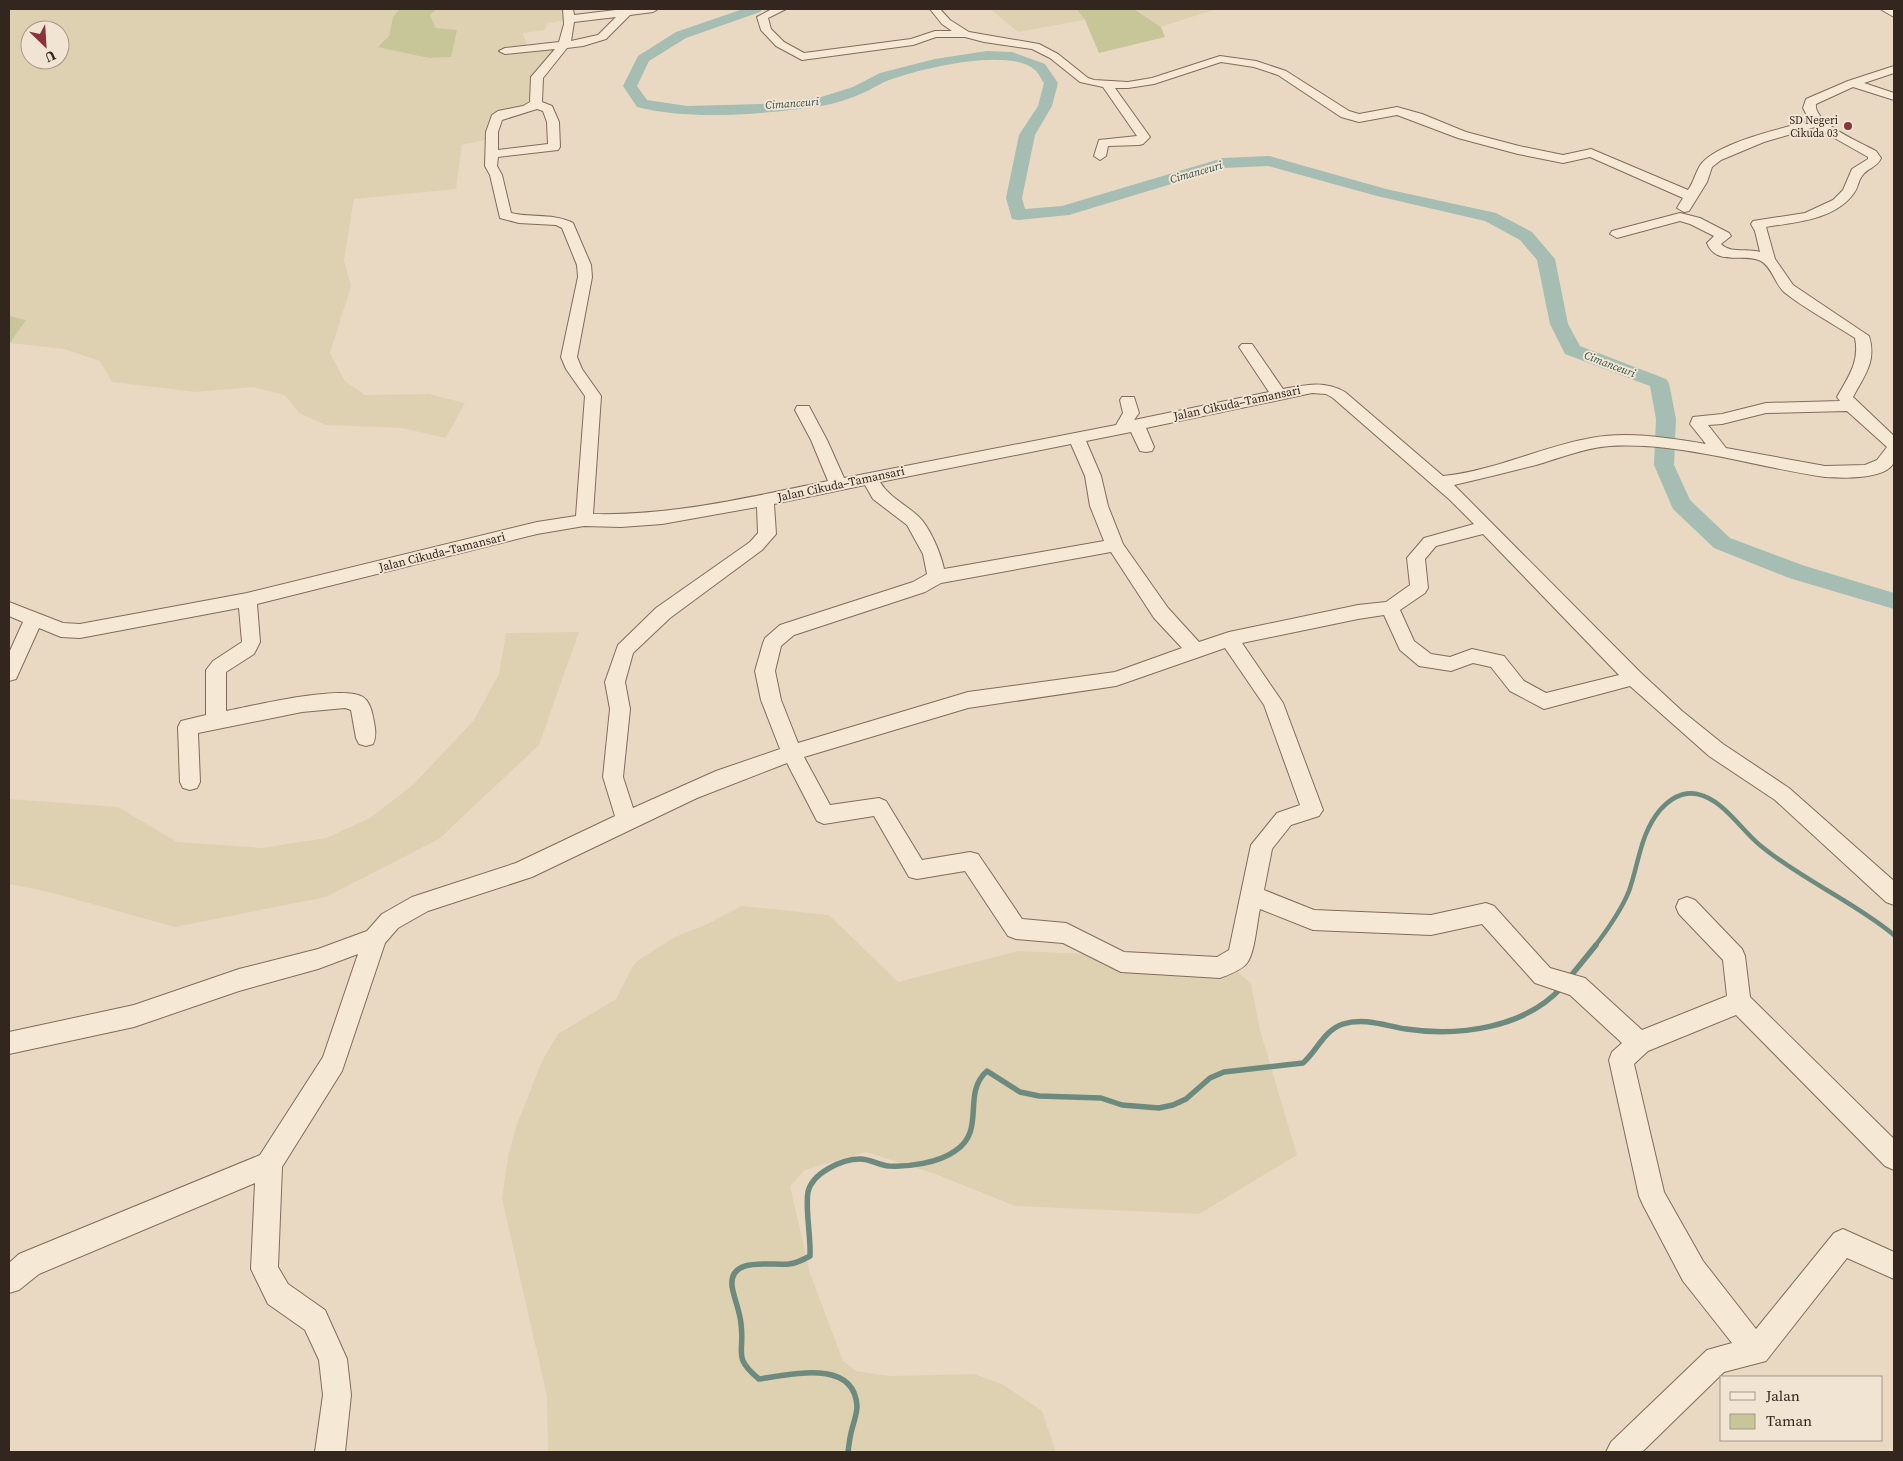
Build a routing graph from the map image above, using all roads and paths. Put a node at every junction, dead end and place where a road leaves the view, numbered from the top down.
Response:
1 (653, 9) edge
2 (781, 9) edge
3 (935, 9) edge
4 (1885, 9) edge
5 (628, 12) junction
6 (568, 14) edge
7 (1894, 14) edge
8 (965, 34) junction
9 (564, 44) junction
10 (505, 51) dead end
11 (1894, 69) edge
12 (1852, 82) junction
13 (1107, 85) junction
14 (1894, 97) edge
15 (536, 104) junction
16 (1817, 123) junction
17 (493, 154) junction
18 (1100, 156) dead end
19 (1690, 196) junction
20 (1680, 217) junction
21 (1617, 234) dead end
22 (1768, 259) junction
23 (1247, 347) dead end
24 (1279, 395) junction
25 (1128, 400) dead end
26 (1851, 406) junction
27 (803, 410) dead end
28 (1130, 426) junction
29 (1077, 438) junction
30 (1894, 445) edge
31 (1146, 447) dead end
32 (1894, 450) edge
33 (1721, 452) junction
34 (869, 478) junction
35 (1440, 482) junction
36 (838, 484) junction
37 (765, 500) junction
38 (584, 520) junction
39 (1486, 527) junction
40 (1115, 545) junction
41 (937, 577) junction
42 (247, 600) junction
43 (1390, 608) junction
44 (9, 609) edge
45 (34, 618) junction
46 (1229, 639) junction
47 (1195, 650) junction
48 (9, 674) edge
49 (1634, 678) junction
50 (216, 720) junction
51 (366, 738) dead end
52 (792, 753) junction
53 (190, 782) dead end
54 (627, 820) junction
55 (1252, 894) junction
56 (1894, 895) edge
57 (1687, 907) dead end
58 (375, 938) junction
59 (1739, 1002) junction
60 (9, 1043) edge
61 (1639, 1043) junction
62 (1894, 1157) edge
63 (269, 1164) junction
64 (1894, 1266) edge
65 (9, 1280) edge
66 (1756, 1351) junction
67 (330, 1452) edge
68 (1621, 1452) edge

1 - 5 street
2 - 8 street
3 - 8 street
4 - 7 street
5 - 6 street
5 - 9 street
6 - 9 street
8 - 13 street
9 - 10 street
9 - 15 street
11 - 12 street
12 - 14 street
12 - 16 street
13 - 18 street
13 - 19 street
15 - 17 street
15 - 17 street
16 - 19 street
16 - 22 street
17 - 38 street
19 - 20 street
20 - 21 street
20 - 22 street
22 - 26 street
23 - 24 street
24 - 28 street, Jalan Cikuda–Tamansari
24 - 35 street, Jalan Cikuda–Tamansari
25 - 28 street
26 - 30 street
26 - 33 street
27 - 36 street
28 - 29 street, Jalan Cikuda–Tamansari
28 - 31 street
29 - 34 street, Jalan Cikuda–Tamansari
29 - 40 street
32 - 33 street
33 - 35 street
34 - 36 street, Jalan Cikuda–Tamansari
34 - 41 street
35 - 39 street, Jalan Cikuda–Tamansari
36 - 37 street, Jalan Cikuda–Tamansari
37 - 38 street, Jalan Cikuda–Tamansari
37 - 54 street
38 - 42 street, Jalan Cikuda–Tamansari
39 - 43 street
39 - 49 street, Jalan Cikuda–Tamansari
40 - 41 street
40 - 47 street
41 - 52 street
42 - 45 street, Jalan Cikuda–Tamansari
42 - 50 street
43 - 46 street
43 - 49 street
44 - 45 street, Jalan Cikuda–Tamansari
45 - 48 street
46 - 47 street
46 - 55 street
47 - 52 street
49 - 56 street, Jalan Cikuda–Tamansari
50 - 51 street
50 - 53 street
52 - 54 street
52 - 55 street
54 - 58 street
55 - 61 street
57 - 59 street
58 - 60 street
58 - 63 street
59 - 61 street
59 - 62 street
61 - 66 street
63 - 65 street
63 - 67 street
64 - 66 street
66 - 68 street

